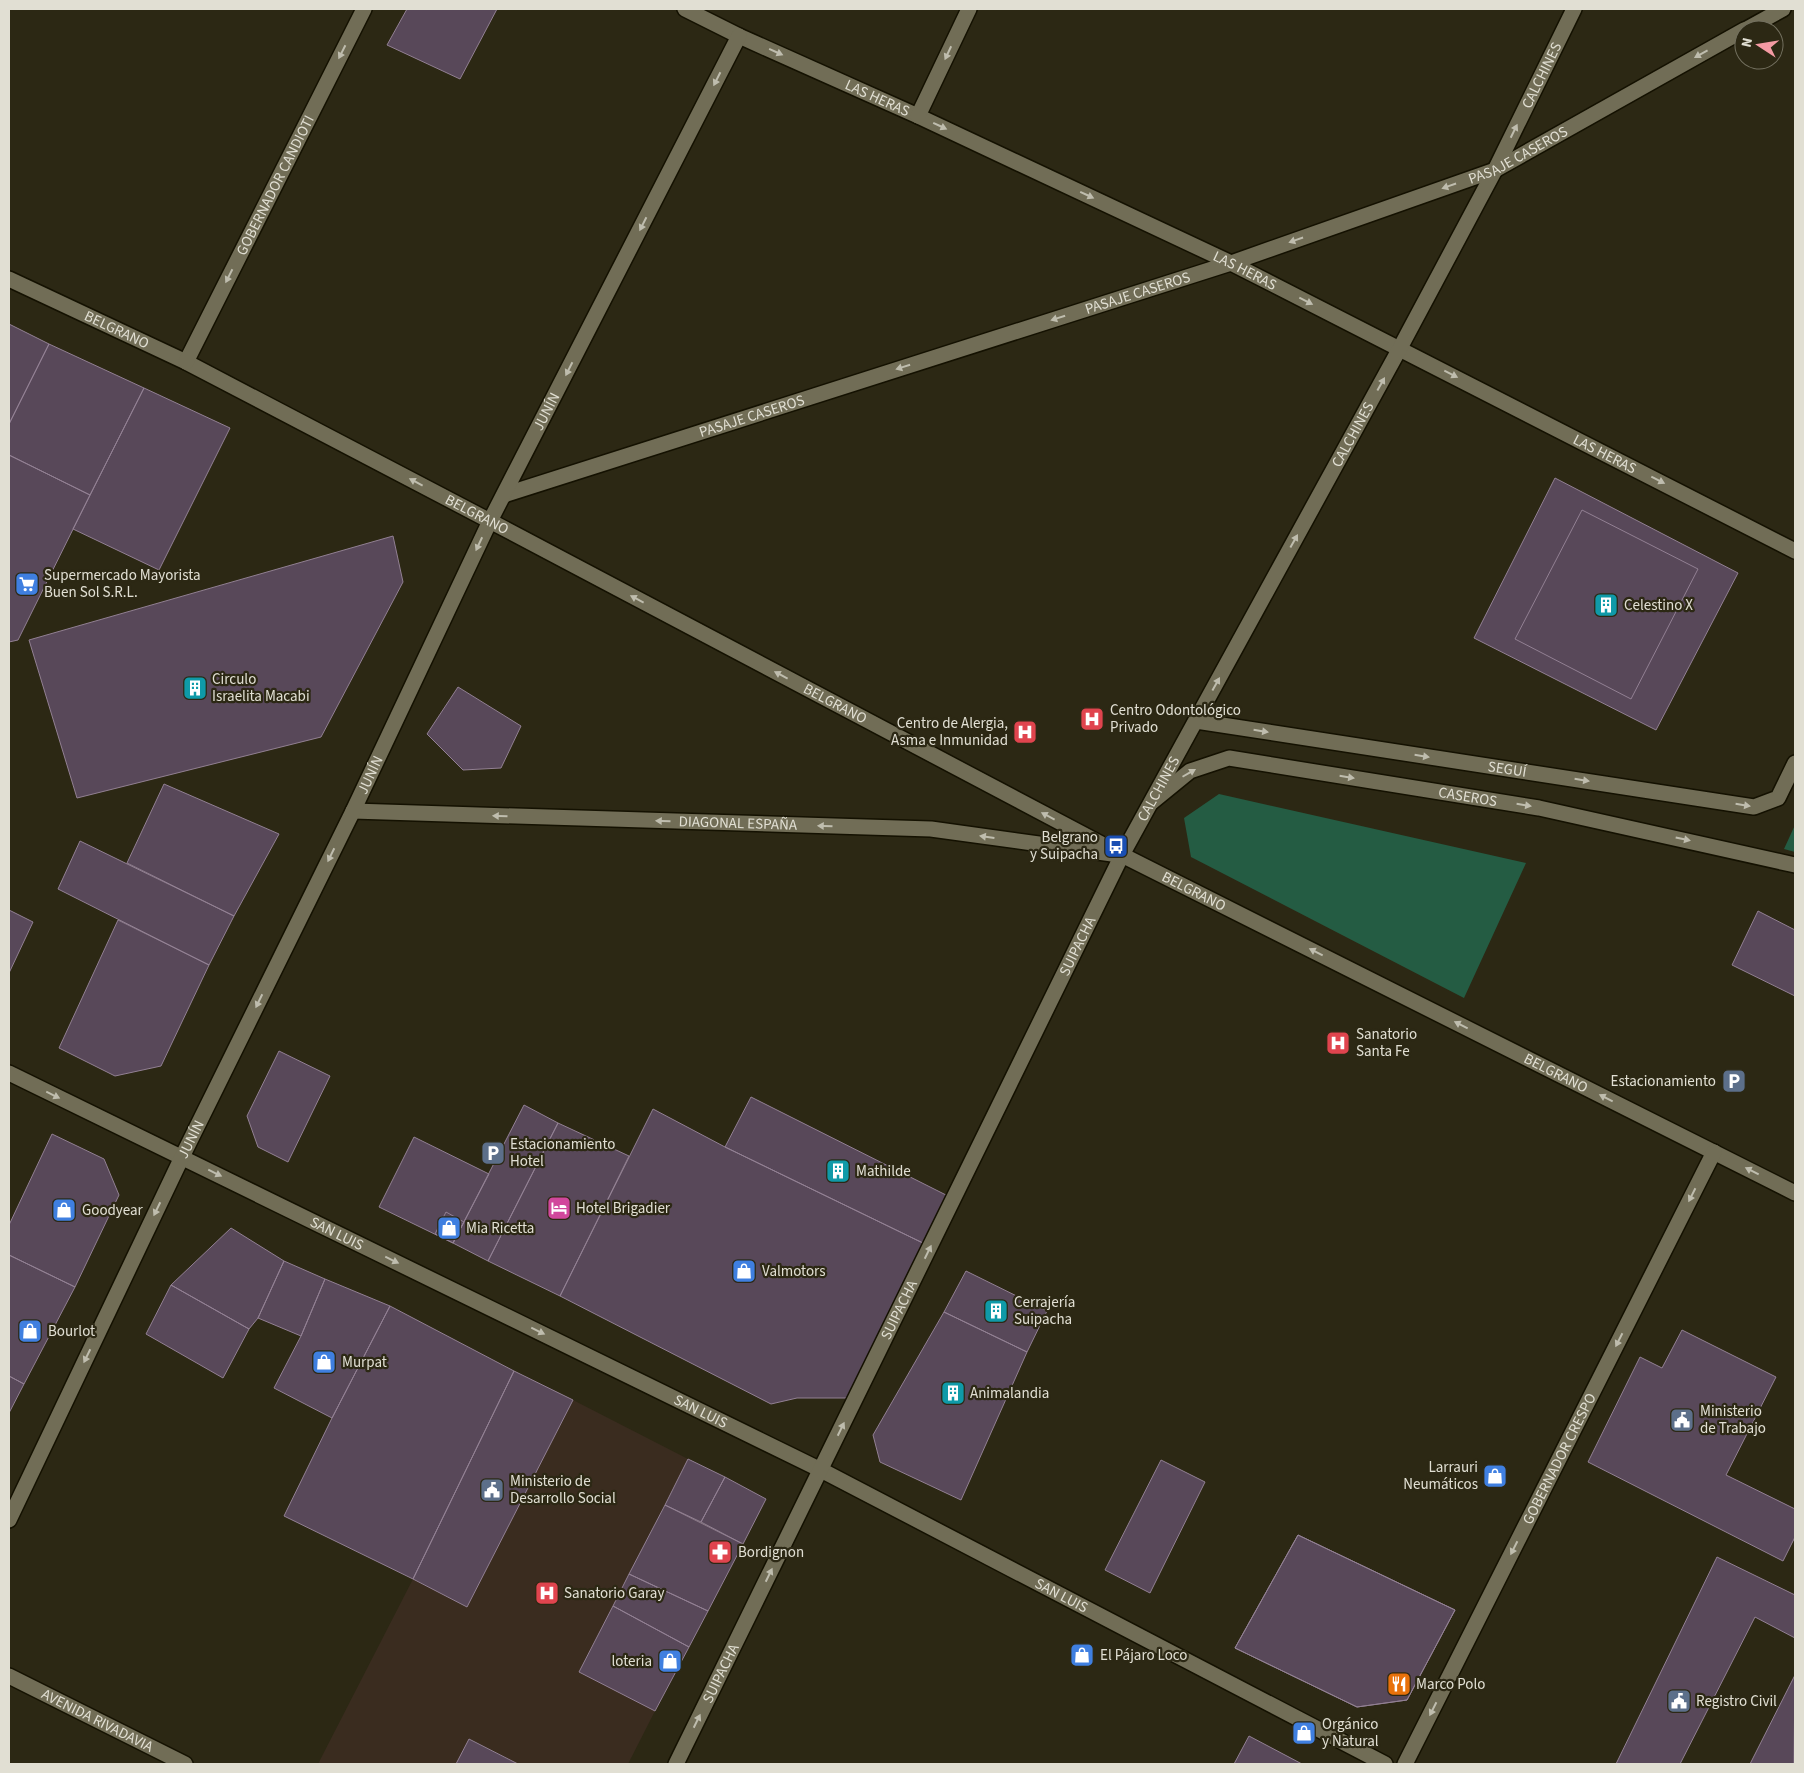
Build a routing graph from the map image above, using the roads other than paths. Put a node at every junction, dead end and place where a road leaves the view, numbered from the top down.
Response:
1 (364, 9) edge
2 (685, 9) edge
3 (969, 9) edge
4 (1574, 9) edge
5 (1783, 9) edge
6 (1763, 20) edge
7 (739, 36) junction
8 (1734, 36) edge
9 (918, 116) junction
10 (1495, 170) junction
11 (1231, 263) junction
12 (9, 279) edge
13 (1400, 348) junction
14 (186, 362) junction
15 (504, 495) junction
16 (490, 520) junction
17 (1795, 551) edge
18 (1196, 721) junction
19 (1795, 763) edge
20 (1150, 803) junction
21 (353, 811) junction
22 (1122, 855) junction
23 (1795, 865) edge
24 (9, 1073) edge
25 (1714, 1152) junction
26 (182, 1157) junction
27 (1795, 1193) edge
28 (821, 1470) junction
29 (9, 1520) edge
30 (9, 1676) edge
31 (185, 1764) edge
32 (676, 1764) edge
33 (1385, 1764) edge
34 (1405, 1764) edge

1 -> 14 street, GOBERNADOR CANDIOTI
2 - 7 street, LAS HERAS
3 -> 9 street
10 -> 4 street, CALCHINES
5 - 6 street, PASAJE CASEROS
7 -> 9 street, LAS HERAS
7 -> 15 street, JUNÍN
8 -> 10 street, PASAJE CASEROS
9 -> 11 street, LAS HERAS
10 -> 11 street, PASAJE CASEROS
10 - 13 street, CALCHINES
11 -> 13 street, LAS HERAS
11 -> 15 street, PASAJE CASEROS
12 - 14 street, BELGRANO
13 -> 17 street, LAS HERAS
18 -> 13 street, CALCHINES
16 -> 14 street, BELGRANO
15 - 16 street, JUNÍN
16 -> 21 street, JUNÍN
22 -> 16 street, BELGRANO
18 -> 19 street, SEGUÍ
18 - 20 street, CALCHINES
20 - 22 street, CALCHINES
20 -> 23 street, CASEROS
22 -> 21 street, DIAGONAL ESPAÑA
21 -> 26 street, JUNÍN
25 -> 22 street, BELGRANO
28 -> 22 street, SUIPACHA
24 -> 26 street, SAN LUIS
27 -> 25 street, BELGRANO
25 -> 34 street, GOBERNADOR CRESPO
26 -> 28 street, SAN LUIS
26 -> 29 street, JUNÍN
32 -> 28 street, SUIPACHA
28 - 33 street, SAN LUIS
30 - 31 street, AVENIDA RIVADAVIA

